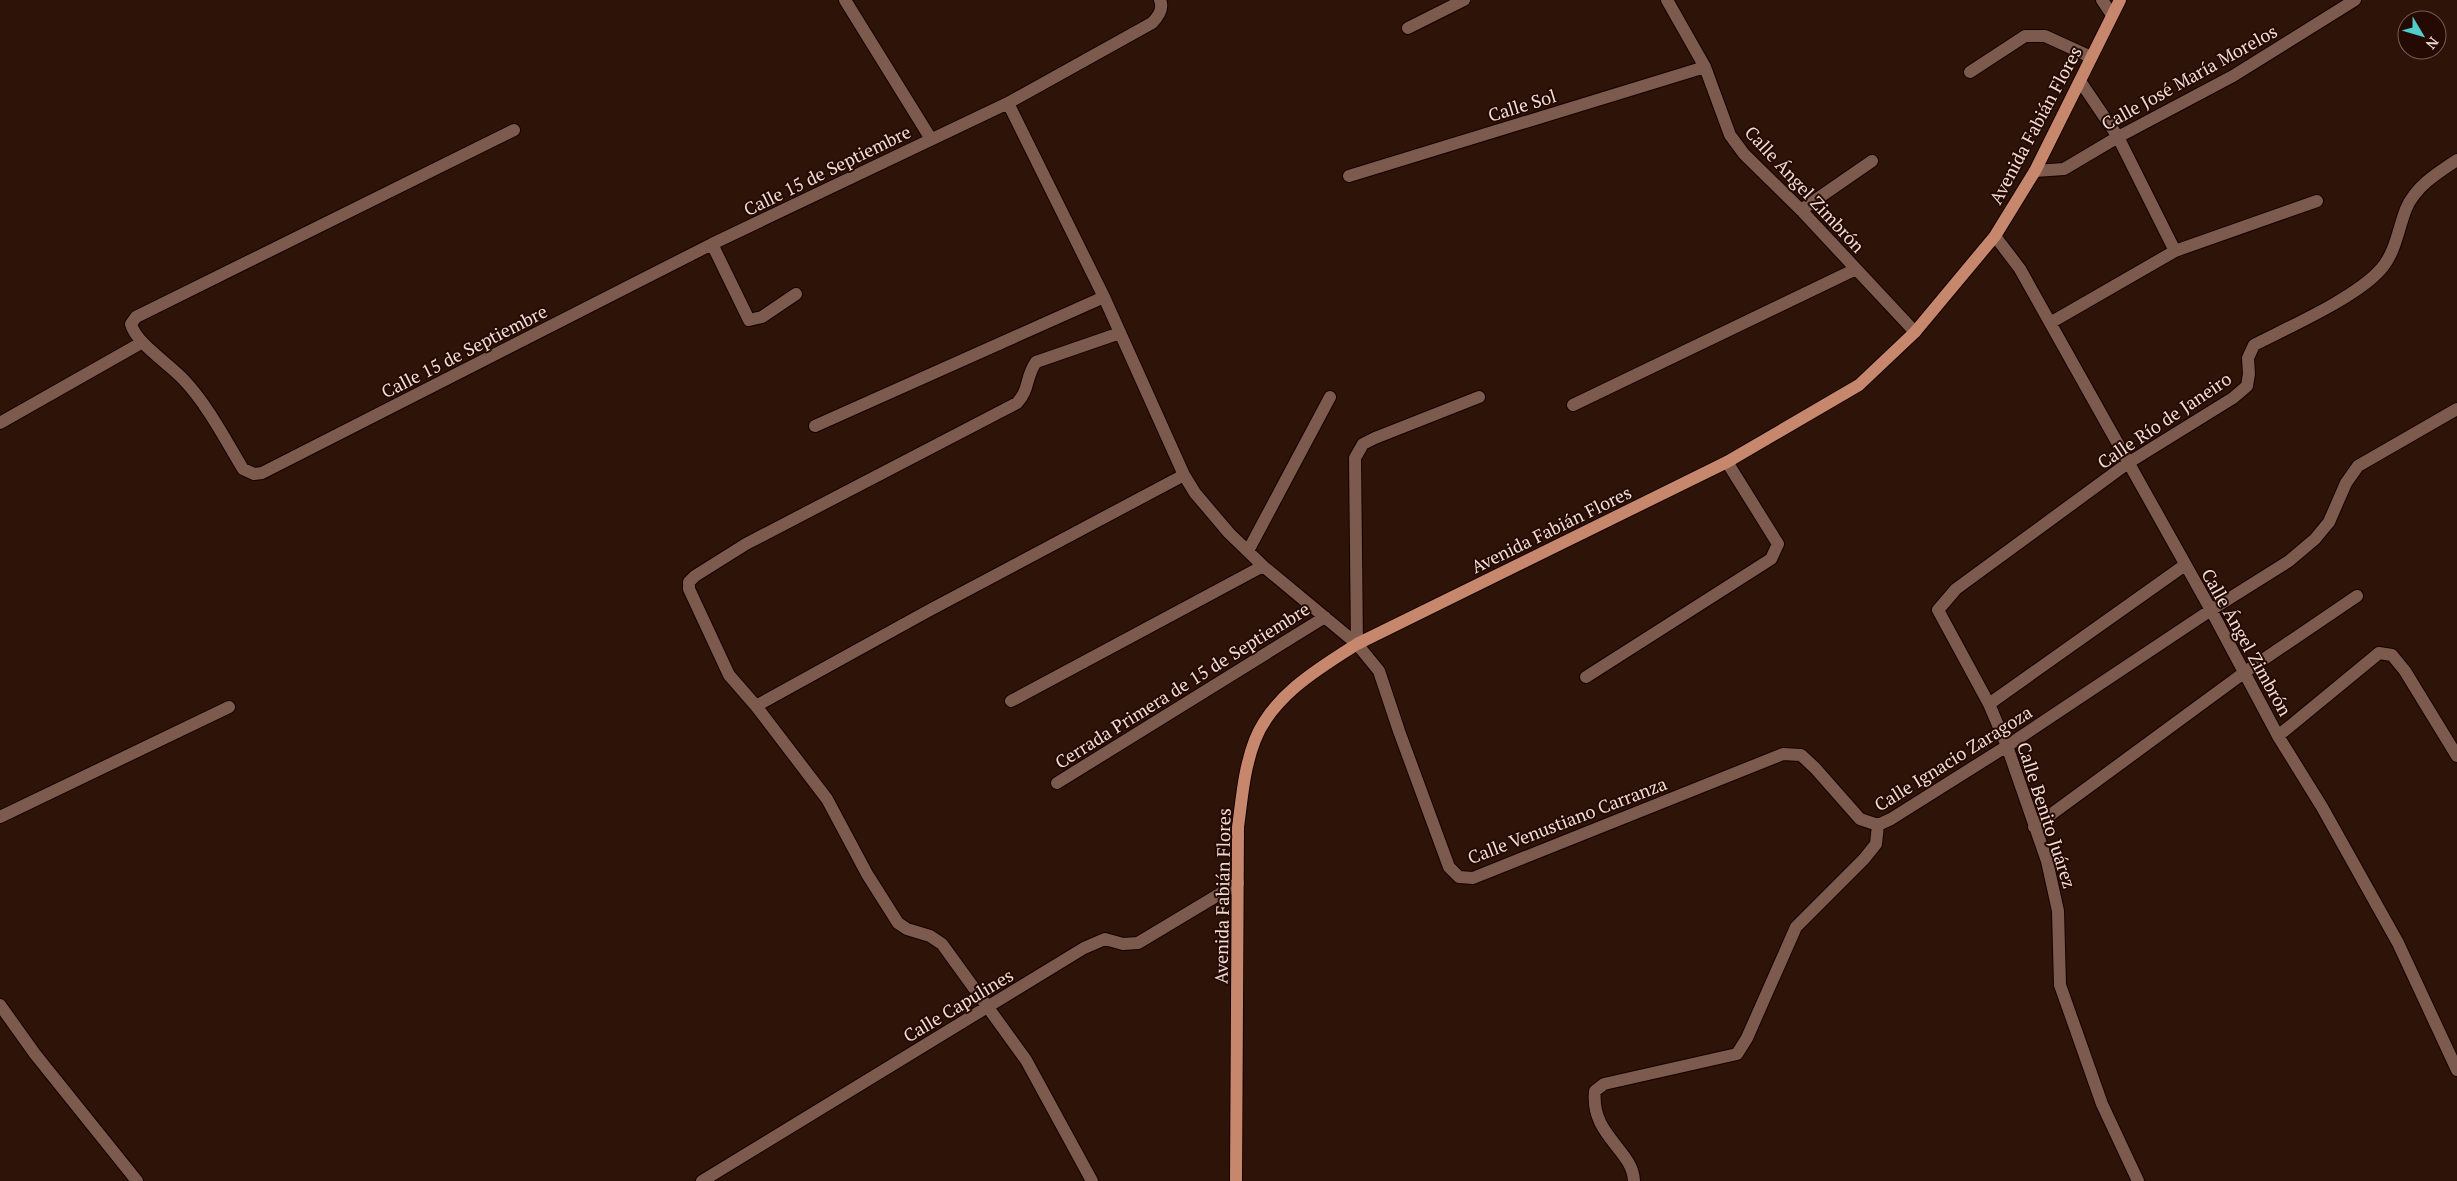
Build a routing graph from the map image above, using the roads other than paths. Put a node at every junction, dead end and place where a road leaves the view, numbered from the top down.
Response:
1 (845, 0) edge
2 (1160, 0) edge
3 (1464, 0) edge
4 (1667, 0) edge
5 (2102, 0) edge
6 (2120, 0) edge
7 (2355, 0) edge
8 (2112, 15) junction
9 (1408, 28) dead end
10 (2091, 57) junction
11 (1705, 67) junction
12 (1970, 72) dead end
13 (2080, 81) junction
14 (1008, 104) junction
15 (514, 130) dead end
16 (2118, 137) junction
17 (931, 140) junction
18 (2457, 160) edge
19 (1872, 161) dead end
20 (2035, 171) junction
21 (1349, 176) dead end
22 (2317, 201) dead end
23 (1802, 210) junction
24 (1995, 236) junction
25 (712, 244) junction
26 (2175, 250) junction
27 (1856, 269) junction
28 (796, 294) dead end
29 (1104, 297) junction
30 (2050, 323) junction
31 (1915, 332) junction
32 (1120, 333) junction
33 (142, 343) junction
34 (1330, 397) dead end
35 (1479, 397) dead end
36 (1572, 405) dead end
37 (2457, 409) edge
38 (0, 423) edge
39 (814, 426) dead end
40 (1727, 462) junction
41 (2128, 463) junction
42 (1184, 475) junction
43 (1248, 551) junction
44 (2185, 565) junction
45 (1263, 566) junction
46 (2358, 596) dead end
47 (1938, 610) joint
48 (2211, 610) junction
49 (1325, 616) junction
50 (1357, 644) junction
51 (2245, 672) junction
52 (1586, 677) dead end
53 (1011, 701) dead end
54 (1989, 704) junction
55 (229, 706) dead end
56 (756, 706) junction
57 (2278, 736) junction
58 (2007, 746) junction
59 (2457, 756) edge
60 (1057, 783) dead end
61 (0, 817) edge
62 (1878, 825) junction
63 (2034, 827) junction
64 (1238, 883) junction
65 (0, 1005) edge
66 (988, 1008) junction
67 (2457, 1070) edge
68 (1637, 1179) edge
69 (137, 1181) edge
70 (702, 1181) edge
71 (1092, 1181) edge
72 (1236, 1181) edge
73 (2138, 1181) edge

1 - 17 street
2 - 14 street, Calle 15 de Septiembre
3 - 9 street
4 - 11 street, Calle Ángel Zimbrón
5 - 8 street
6 - 8 main road, Avenida Fabián Flores
7 - 16 street, Calle José María Morelos
8 - 10 main road, Avenida Fabián Flores
10 - 12 street
10 - 13 main road, Avenida Fabián Flores
11 - 21 street, Calle Sol
11 - 23 street, Calle Ángel Zimbrón
13 - 16 street
13 - 20 main road, Avenida Fabián Flores
14 - 17 street, Calle 15 de Septiembre
14 - 29 street
15 - 33 street, Calle 15 de Septiembre
16 - 20 street, Calle José María Morelos
16 - 26 street
17 - 25 street, Calle 15 de Septiembre
18 - 41 street, Calle Río de Janeiro
19 - 23 street
20 - 24 main road, Avenida Fabián Flores
22 - 26 street
23 - 27 street, Calle Ángel Zimbrón
24 - 30 street, Calle Ángel Zimbrón
24 - 31 main road, Avenida Fabián Flores
25 - 28 street
25 - 33 street, Calle 15 de Septiembre
26 - 30 street
27 - 31 street, Calle Ángel Zimbrón
27 - 36 street
29 - 32 street
29 - 39 street
30 - 41 street, Calle Ángel Zimbrón
31 - 40 main road, Avenida Fabián Flores
32 - 42 street
32 - 56 street
33 - 38 street
34 - 43 street
35 - 50 street
37 - 48 street, Calle Ignacio Zaragoza
40 - 50 main road, Avenida Fabián Flores
40 - 52 street
41 - 44 street, Calle Ángel Zimbrón
41 - 47 street, Calle Río de Janeiro
42 - 43 street
42 - 56 street
43 - 45 street
44 - 48 street, Calle Ángel Zimbrón
44 - 54 street
45 - 49 street
45 - 53 street
46 - 51 street
47 - 54 street, Calle Benito Juárez
48 - 51 street, Calle Ángel Zimbrón
48 - 58 street, Calle Ignacio Zaragoza
49 - 50 street
49 - 60 street, Cerrada Primera de 15 de Septiembre
50 - 62 street, Calle Venustiano Carranza
50 - 64 main road, Avenida Fabián Flores
51 - 57 street, Calle Ángel Zimbrón
51 - 63 street
54 - 58 street, Calle Benito Juárez
55 - 61 street
56 - 66 street
57 - 59 street
57 - 67 street, Calle Ángel Zimbrón
58 - 62 street, Calle Ignacio Zaragoza
58 - 63 street, Calle Benito Juárez
62 - 68 street, Calle Ignacio Zaragoza
63 - 73 street, Calle Benito Juárez
64 - 66 street, Calle Capulines
64 - 72 main road, Avenida Fabián Flores
65 - 69 street
66 - 70 street, Calle Capulines
66 - 71 street

